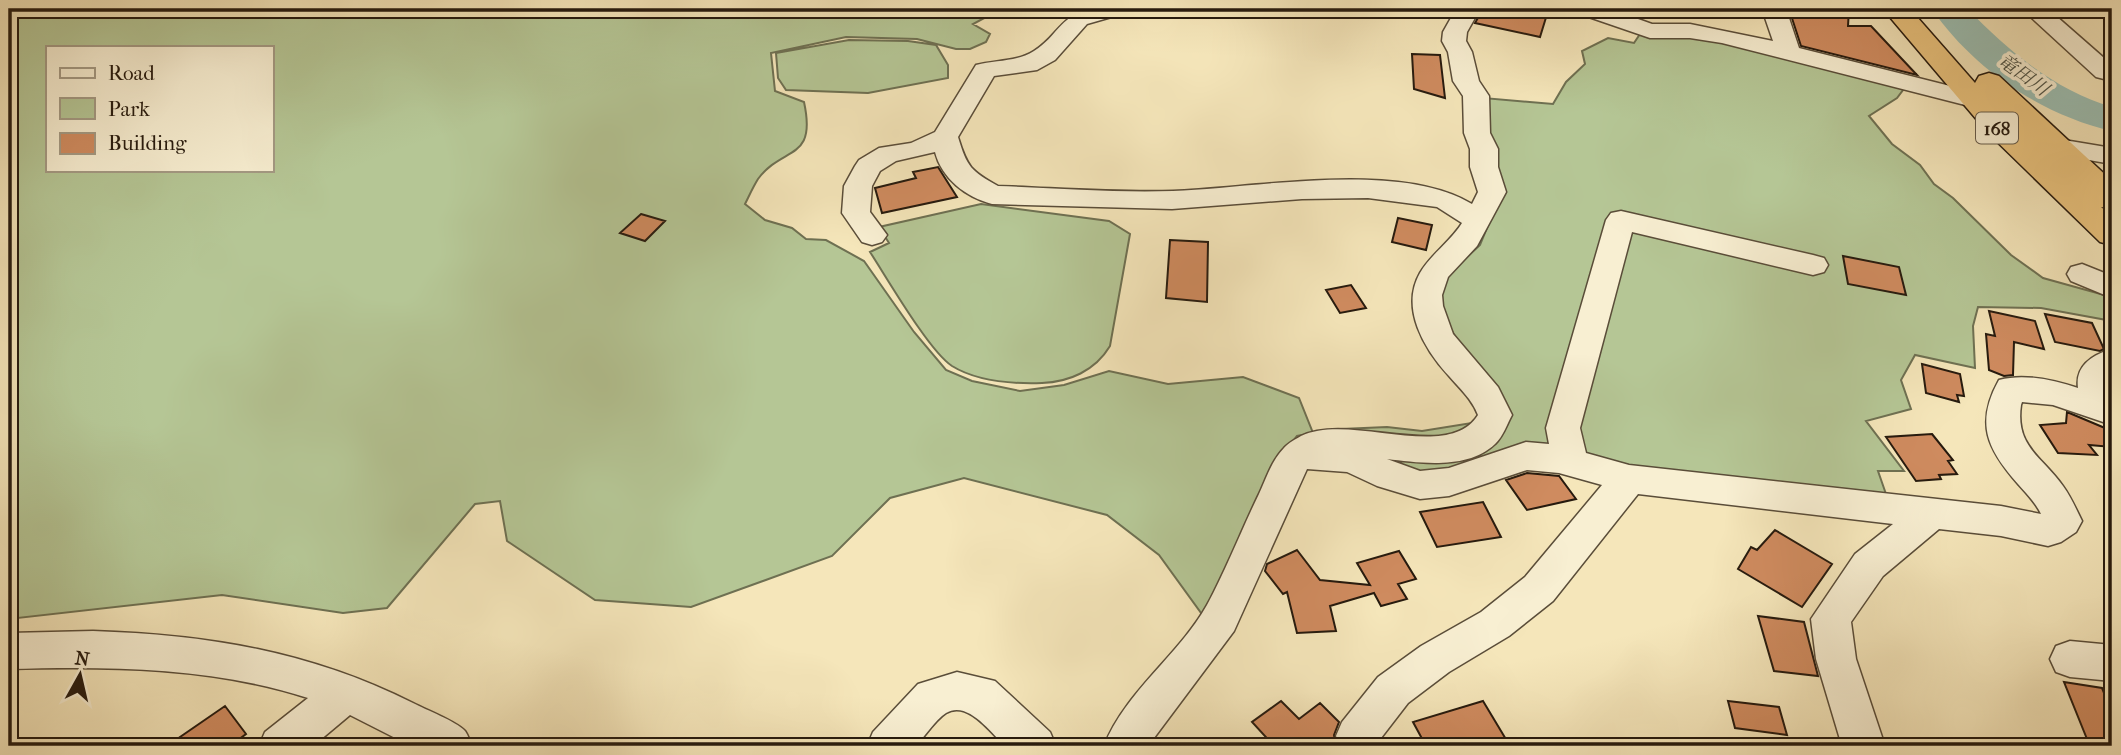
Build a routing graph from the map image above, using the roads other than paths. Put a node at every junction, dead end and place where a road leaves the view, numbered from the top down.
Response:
1 (1114, 9) edge
2 (1468, 9) edge
3 (1588, 9) edge
4 (1774, 9) edge
5 (1896, 9) edge
6 (1911, 9) edge
7 (2034, 9) edge
8 (1788, 51) junction
9 (2112, 74) edge
10 (1969, 98) junction
11 (945, 137) junction
12 (2058, 148) junction
13 (2112, 156) edge
14 (2112, 199) edge
15 (1478, 220) junction
16 (2112, 234) edge
17 (872, 235) dead end
18 (1814, 265) dead end
19 (2082, 275) dead end
20 (2112, 288) edge
21 (2112, 361) edge
22 (2105, 409) edge
23 (1298, 455) junction
24 (1570, 462) junction
25 (1629, 479) junction
26 (1933, 513) junction
27 (9, 651) edge
28 (2070, 659) dead end
29 (2112, 663) edge
30 (346, 694) junction
31 (280, 746) edge
32 (450, 746) edge
33 (888, 746) edge
34 (1035, 746) edge
35 (1125, 746) edge
36 (1363, 746) edge
37 (1863, 746) edge

1 - 11 street
2 - 15 street
3 - 8 street
4 - 8 street
5 - 10 highway, 168
6 - 12 highway, 168
7 - 9 street
8 - 10 street
10 - 16 highway, 168
11 - 15 street
11 - 17 street
12 - 13 street
12 - 14 highway, 168
15 - 23 street
18 - 24 street
19 - 20 street
21 - 22 street
22 - 26 street
23 - 24 street
23 - 35 street
24 - 25 street
25 - 26 street
25 - 36 street
26 - 37 street
27 - 30 street
28 - 29 street
30 - 31 street
30 - 32 street
33 - 34 street

